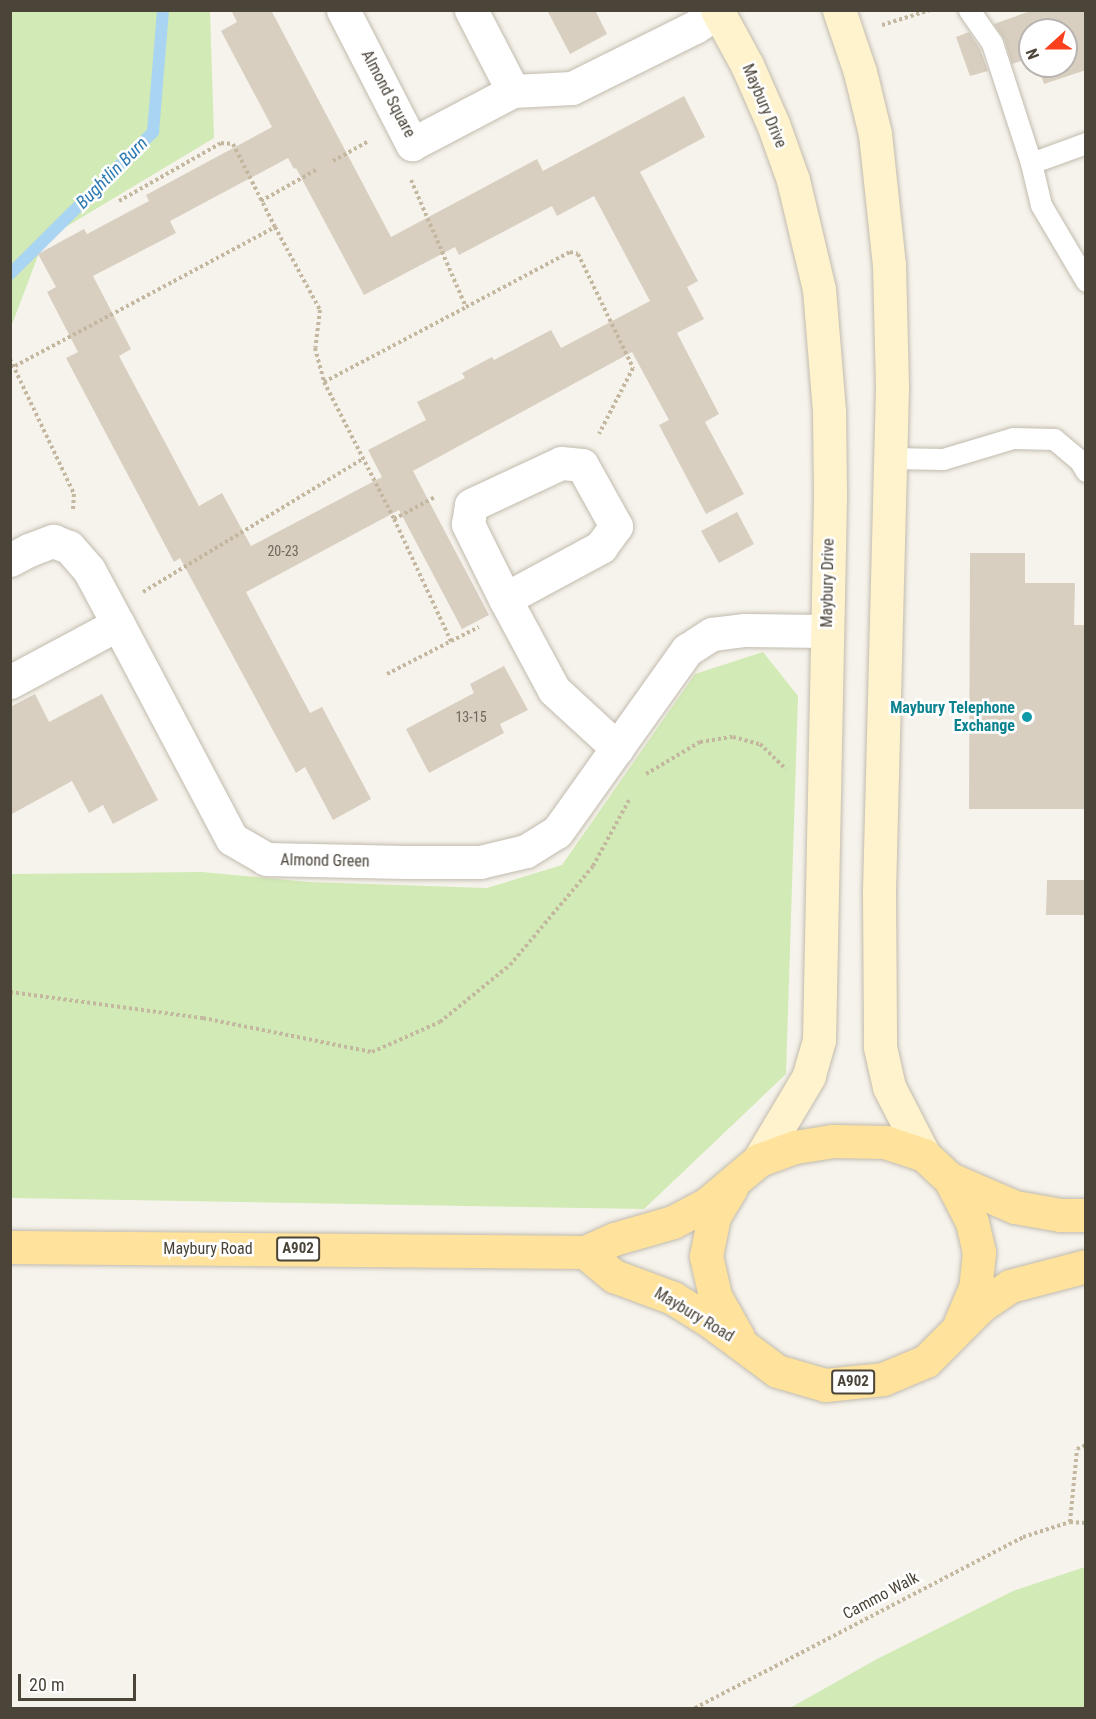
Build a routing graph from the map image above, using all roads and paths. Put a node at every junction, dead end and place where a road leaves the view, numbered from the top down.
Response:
1 (343, 10) edge
2 (471, 10) edge
3 (839, 10) edge
4 (930, 10) edge
5 (969, 10) edge
6 (718, 11) edge
7 (882, 25) dead end
8 (513, 91) junction
9 (1086, 142) edge
10 (412, 144) junction
11 (1031, 163) junction
12 (316, 170) dead end
13 (119, 201) dead end
14 (261, 201) junction
15 (275, 227) junction
16 (1086, 281) edge
17 (466, 307) junction
18 (10, 359) edge
19 (15, 366) junction
20 (324, 382) junction
21 (890, 458) junction
22 (363, 459) junction
23 (582, 465) junction
24 (1086, 471) edge
25 (471, 505) junction
26 (394, 519) junction
27 (69, 547) junction
28 (10, 560) edge
29 (508, 605) junction
30 (115, 617) junction
31 (827, 631) junction
32 (452, 641) junction
33 (387, 674) dead end
34 (10, 682) edge
35 (617, 748) junction
36 (642, 777) dead end
37 (824, 785) junction
38 (631, 796) dead end
39 (10, 992) edge
40 (924, 1155) junction
41 (748, 1170) junction
42 (950, 1179) junction
43 (1086, 1215) edge
44 (10, 1247) edge
45 (585, 1252) junction
46 (1086, 1266) edge
47 (958, 1329) junction
48 (742, 1344) junction
49 (1086, 1445) edge
50 (1070, 1522) junction
51 (1086, 1523) edge
52 (695, 1708) edge

1 - 10 street, Almond Square
2 - 8 street
3 - 21 street
4 - 7 path
5 - 11 lane
6 - 8 street, Almond Square
6 - 31 street, Maybury Drive
8 - 10 street, Almond Square
9 - 11 lane
10 - 17 path
11 - 16 lane
12 - 14 path
13 - 14 path
14 - 15 path
15 - 19 path
15 - 20 path
17 - 20 path
17 - 23 path
18 - 19 path
19 - 27 path
20 - 22 path
21 - 24 lane
21 - 40 street
22 - 26 path
22 - 30 path
23 - 25 street
23 - 29 street
25 - 26 path
25 - 29 street
26 - 32 path
27 - 28 street
27 - 30 street, Almond Green
29 - 32 path
29 - 35 street
30 - 34 street
30 - 35 street, Almond Green
31 - 35 street, Almond Green
31 - 37 street, Maybury Drive
32 - 33 path
36 - 37 path
37 - 41 street, Maybury Drive
38 - 39 path
40 - 41 main road, Maybury Road / A902
40 - 42 main road, Maybury Road / A902
41 - 45 main road, Maybury Road / A902
41 - 48 main road, Maybury Road / A902
42 - 43 main road, Maybury Road / A902
42 - 47 main road, Maybury Road / A902
44 - 45 main road, Maybury Road / A902
45 - 48 main road, Maybury Road / A902
46 - 47 main road, Maybury Road / A902
47 - 48 main road, Maybury Road / A902
49 - 50 path
50 - 51 path, Cammo Walk
50 - 52 path, Cammo Walk

